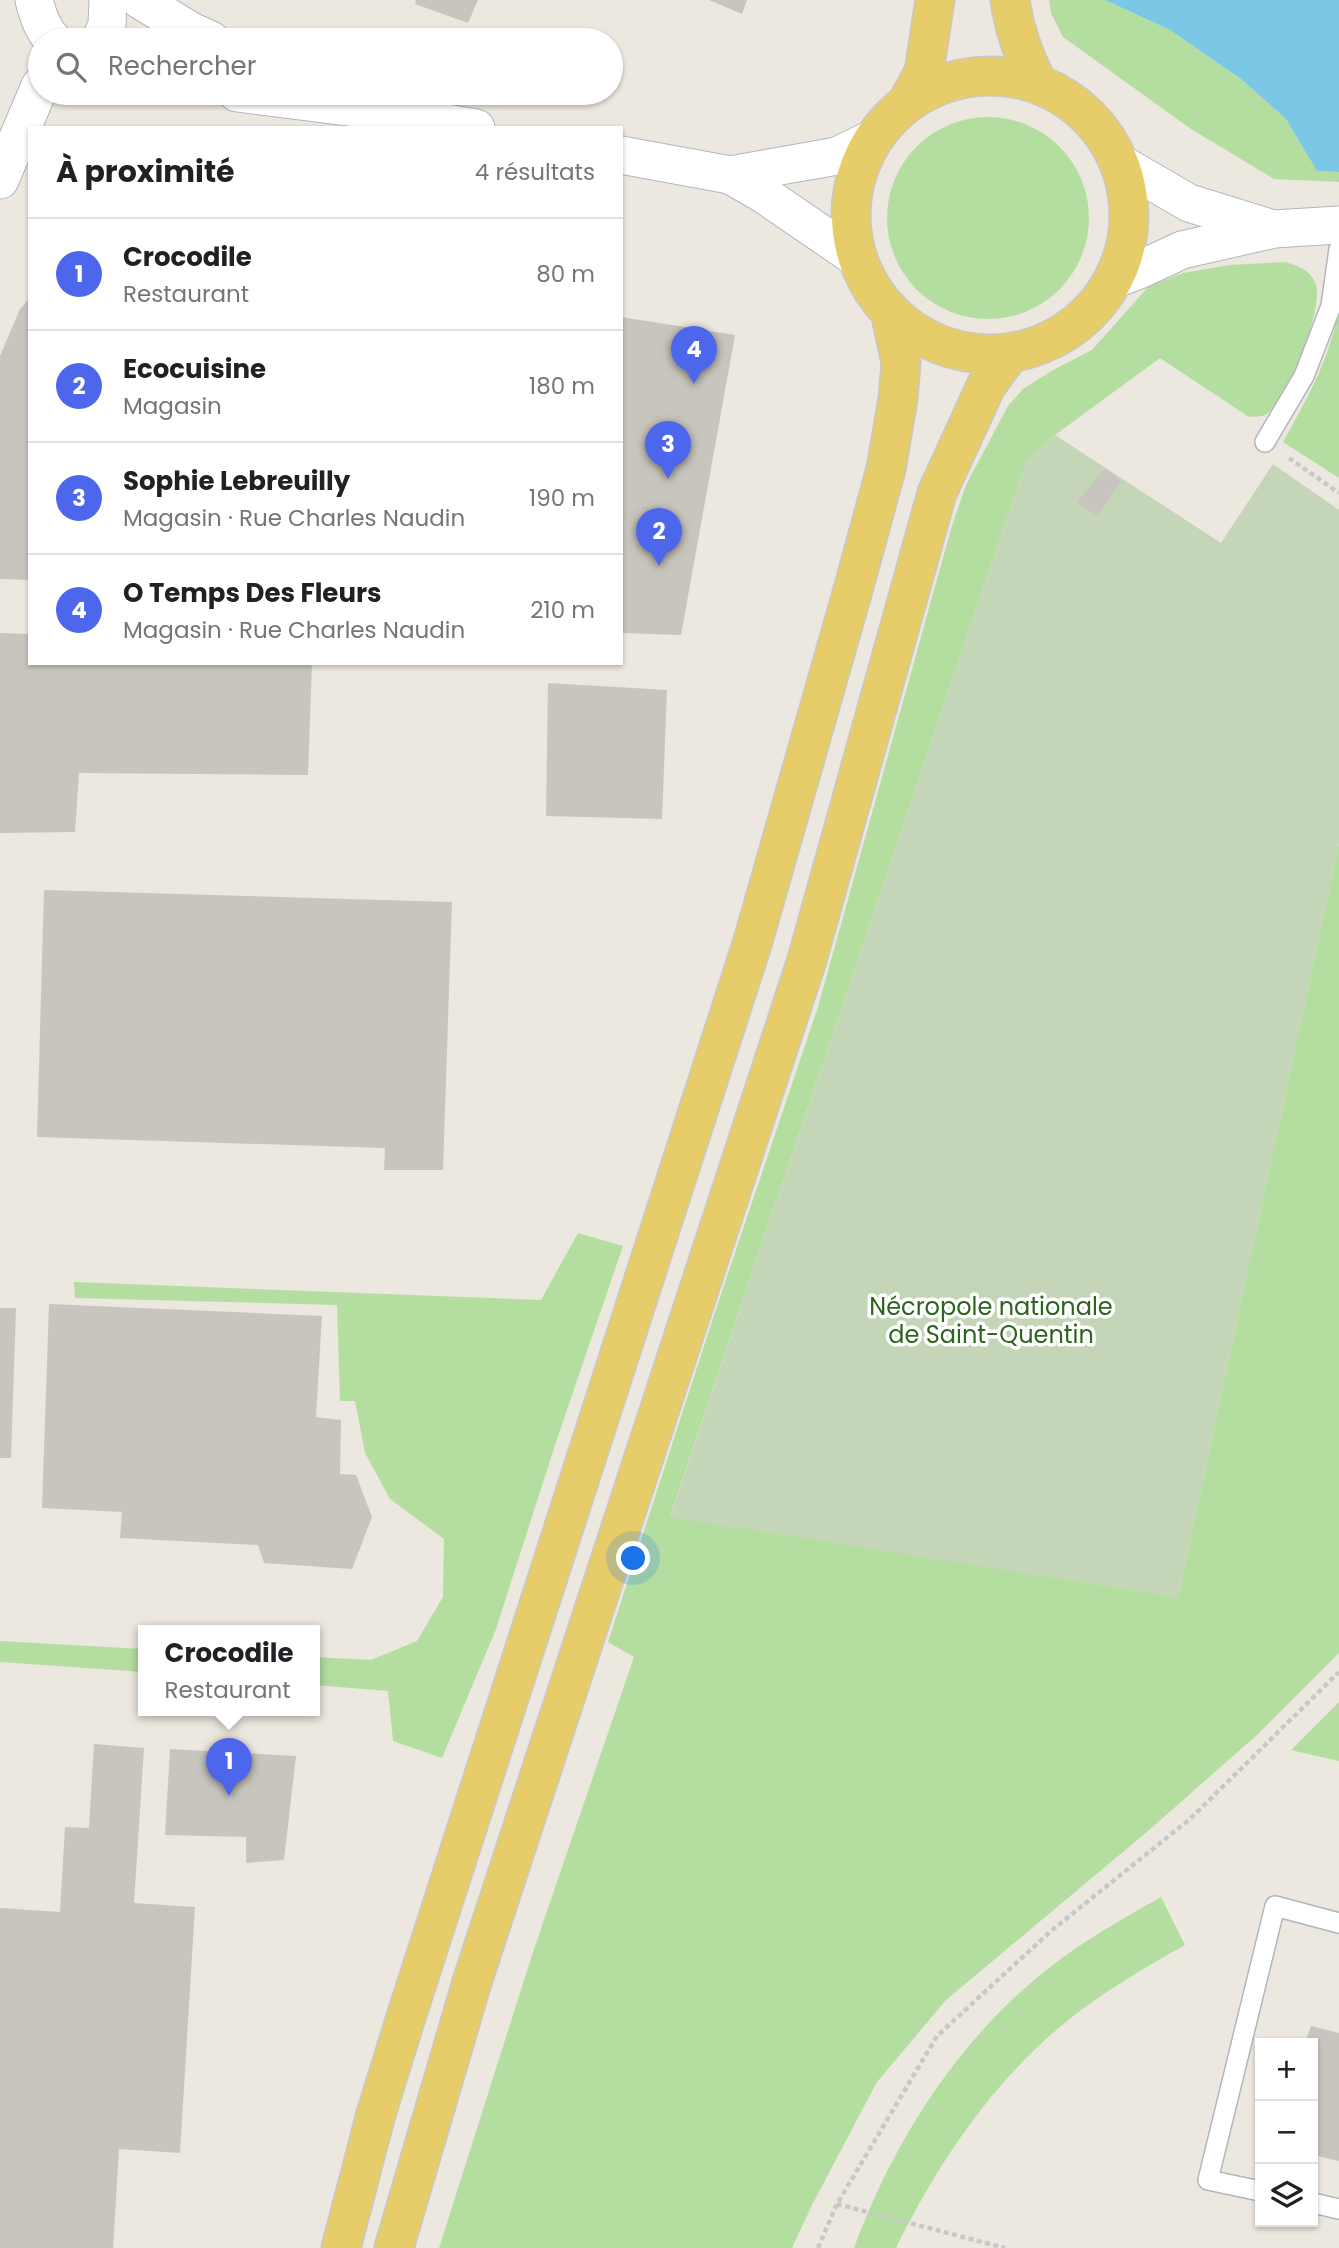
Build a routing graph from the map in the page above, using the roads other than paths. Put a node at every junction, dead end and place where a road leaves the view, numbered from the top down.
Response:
1 (34, 0) edge
2 (108, 0) edge
3 (140, 0) edge
4 (935, 0) edge
5 (1010, 0) edge
6 (44, 28) edge
7 (106, 28) edge
8 (186, 28) edge
9 (1037, 83) junction
10 (907, 103) junction
11 (32, 105) edge
12 (332, 105) edge
13 (354, 105) edge
14 (363, 109) junction
15 (464, 126) edge
16 (874, 138) junction
17 (623, 155) edge
18 (1120, 163) junction
19 (730, 175) junction
20 (0, 180) edge
21 (1339, 225) edge
22 (1274, 229) junction
23 (1339, 249) edge
24 (858, 259) junction
25 (1113, 280) junction
26 (890, 311) junction
27 (1010, 353) junction
28 (1265, 442) road end
29 (1339, 1923) edge
30 (1255, 2190) edge
31 (1318, 2204) edge
32 (1339, 2209) edge
33 (341, 2248) edge
34 (394, 2248) edge

1 - 6 street
2 - 7 street
3 - 8 street
4 - 10 main road
5 - 9 main road
9 - 10 main road
9 - 18 main road
10 - 16 main road
11 - 20 street
12 - 14 street
13 - 14 street
14 - 15 street
16 - 19 street
16 - 24 main road
17 - 19 street
18 - 22 street
18 - 25 main road
19 - 24 street
21 - 22 street
22 - 25 street
23 - 28 lane
24 - 26 main road
25 - 27 main road
26 - 27 main road
26 - 33 main road
27 - 34 main road
29 - 30 lane
31 - 32 lane

